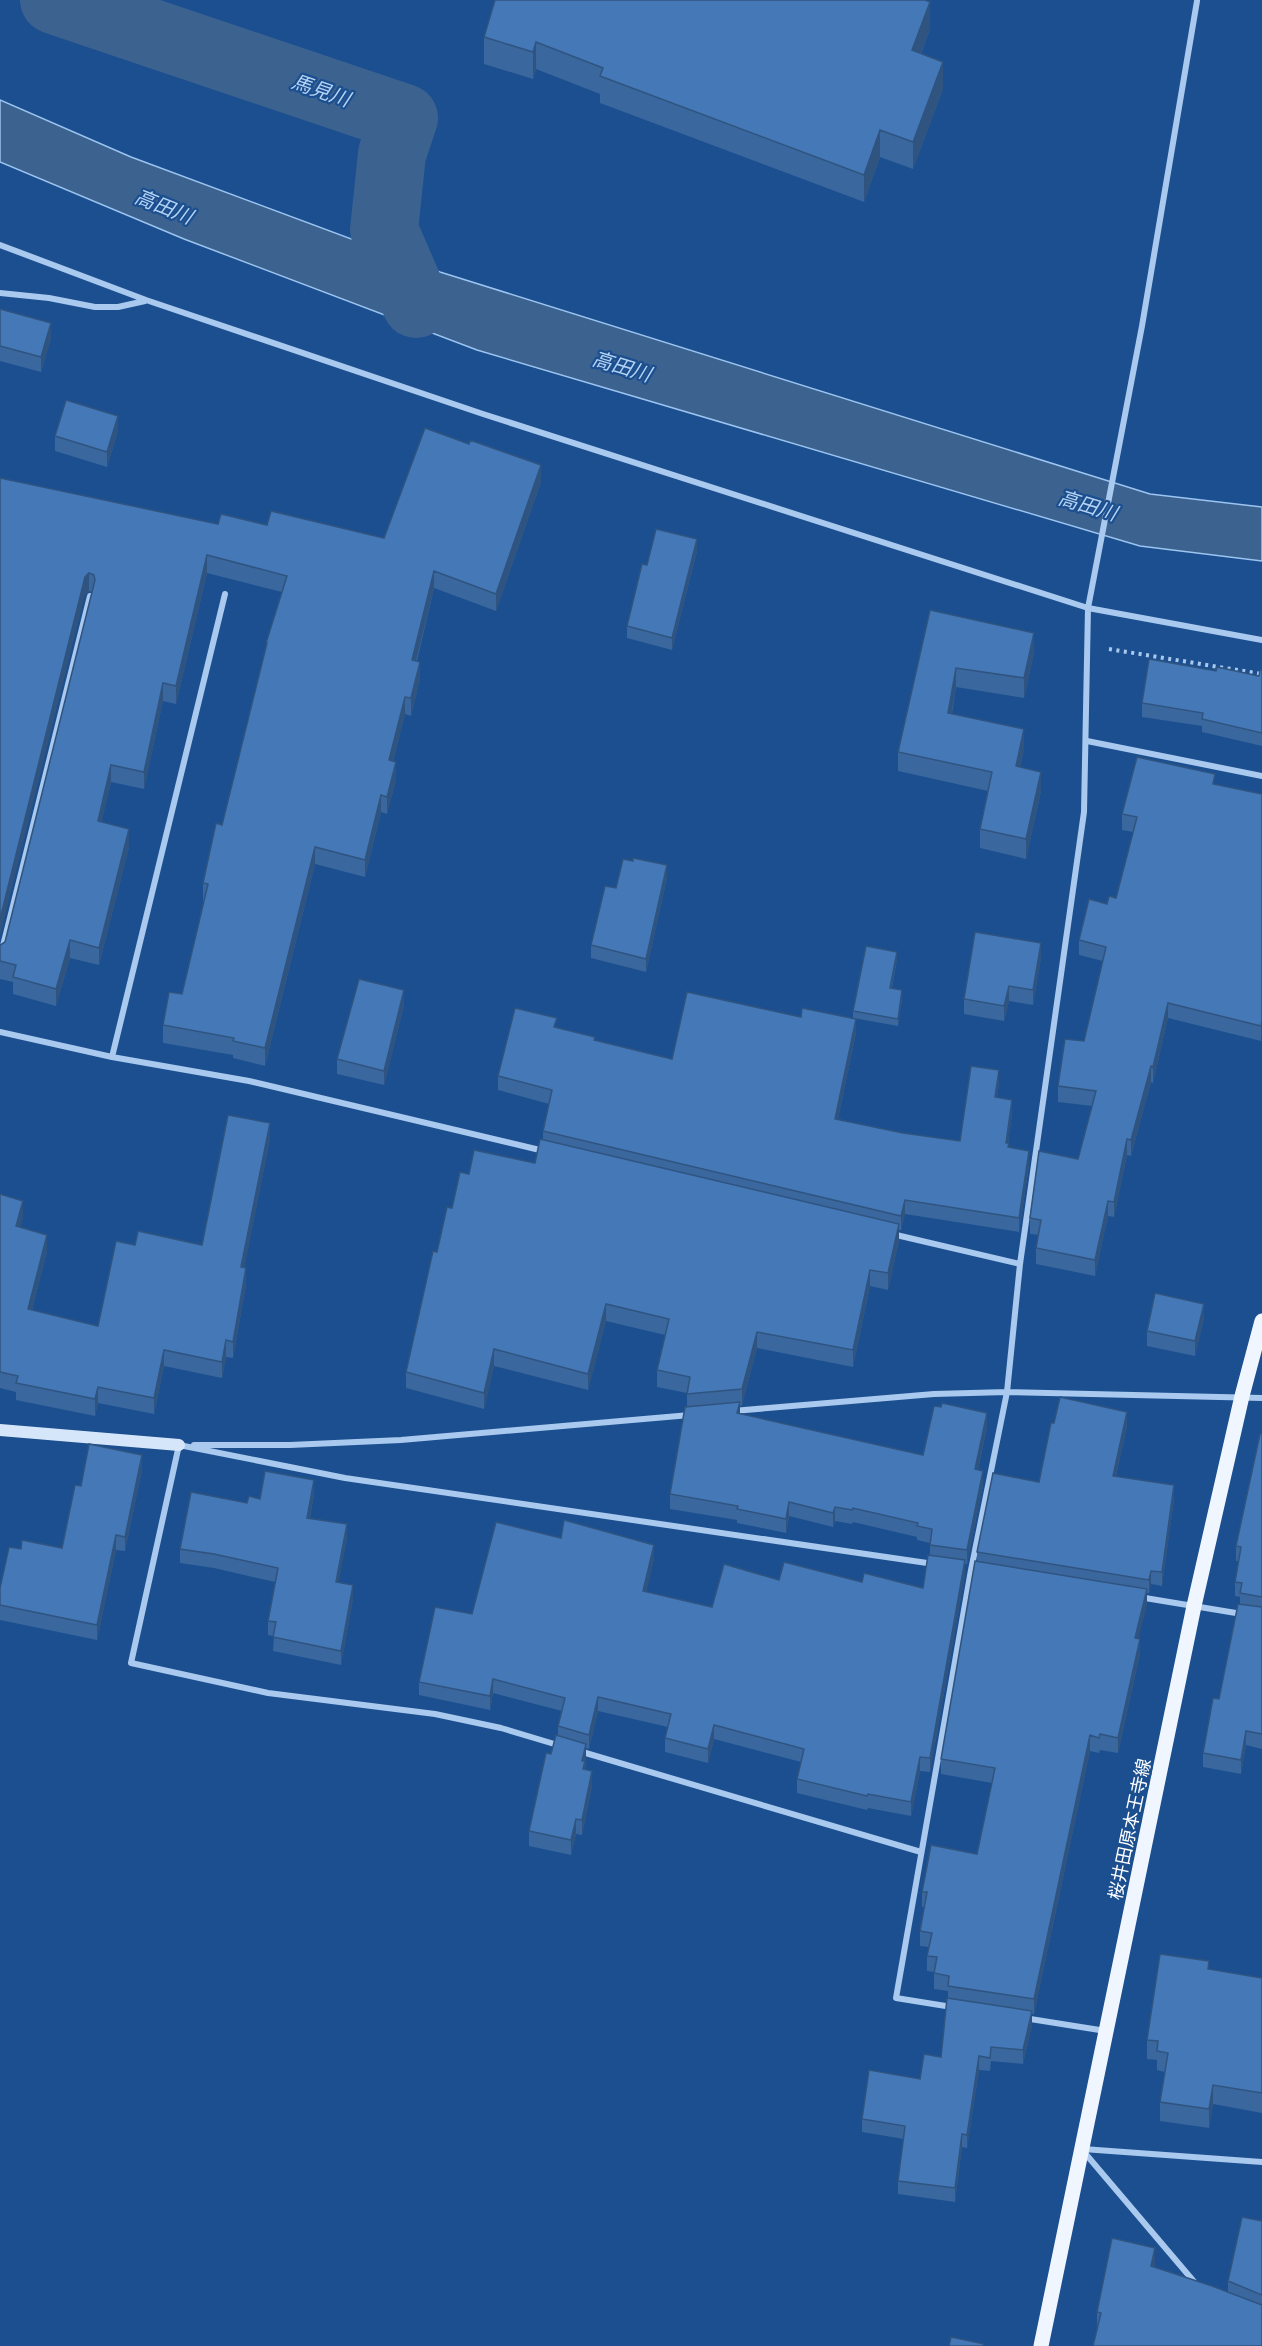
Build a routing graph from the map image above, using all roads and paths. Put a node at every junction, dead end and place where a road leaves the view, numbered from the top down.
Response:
1 (1197, 1) edge
2 (0, 245) edge
3 (0, 293) edge
4 (146, 300) junction
5 (225, 594) dead end
6 (90, 596) edge
7 (1088, 608) junction
8 (1262, 640) edge
9 (1086, 645) junction
10 (1262, 674) edge
11 (1087, 741) junction
12 (1262, 776) edge
13 (0, 958) edge
14 (0, 1032) edge
15 (111, 1057) junction
16 (548, 1152) edge
17 (882, 1231) edge
18 (1020, 1264) junction
19 (1262, 1322) edge
20 (1007, 1392) junction
21 (1242, 1396) junction
22 (1262, 1398) edge
23 (728, 1411) edge
24 (693, 1414) edge
25 (0, 1430) edge
26 (179, 1445) junction
27 (947, 1566) edge
28 (959, 1568) edge
29 (971, 1570) junction
30 (983, 1572) edge
31 (1136, 1597) edge
32 (1194, 1606) junction
33 (1251, 1615) edge
34 (921, 1852) junction
35 (955, 2007) edge
36 (1013, 2016) edge
37 (1107, 2031) junction
38 (1082, 2149) junction
39 (1262, 2162) edge
40 (1203, 2293) edge
41 (1041, 2346) edge

1 - 7 street
2 - 4 street
3 - 4 street
4 - 7 street
5 - 15 street
6 - 13 street
7 - 8 street
7 - 9 street
9 - 10 path
9 - 11 street
11 - 12 street
11 - 18 street
14 - 15 street
15 - 16 street
17 - 18 street
18 - 20 street
19 - 21 main road, 桜井田原本王寺線
20 - 21 street
20 - 23 street
20 - 29 street
21 - 22 street
21 - 32 main road, 桜井田原本王寺線
24 - 26 street
25 - 26 street
26 - 27 street
26 - 34 street
28 - 29 street
29 - 30 street
29 - 34 street
31 - 32 street
32 - 33 street
32 - 37 main road, 桜井田原本王寺線
34 - 35 street
36 - 37 street
37 - 38 main road, 桜井田原本王寺線
38 - 39 street
38 - 40 street
38 - 41 main road, 桜井田原本王寺線

